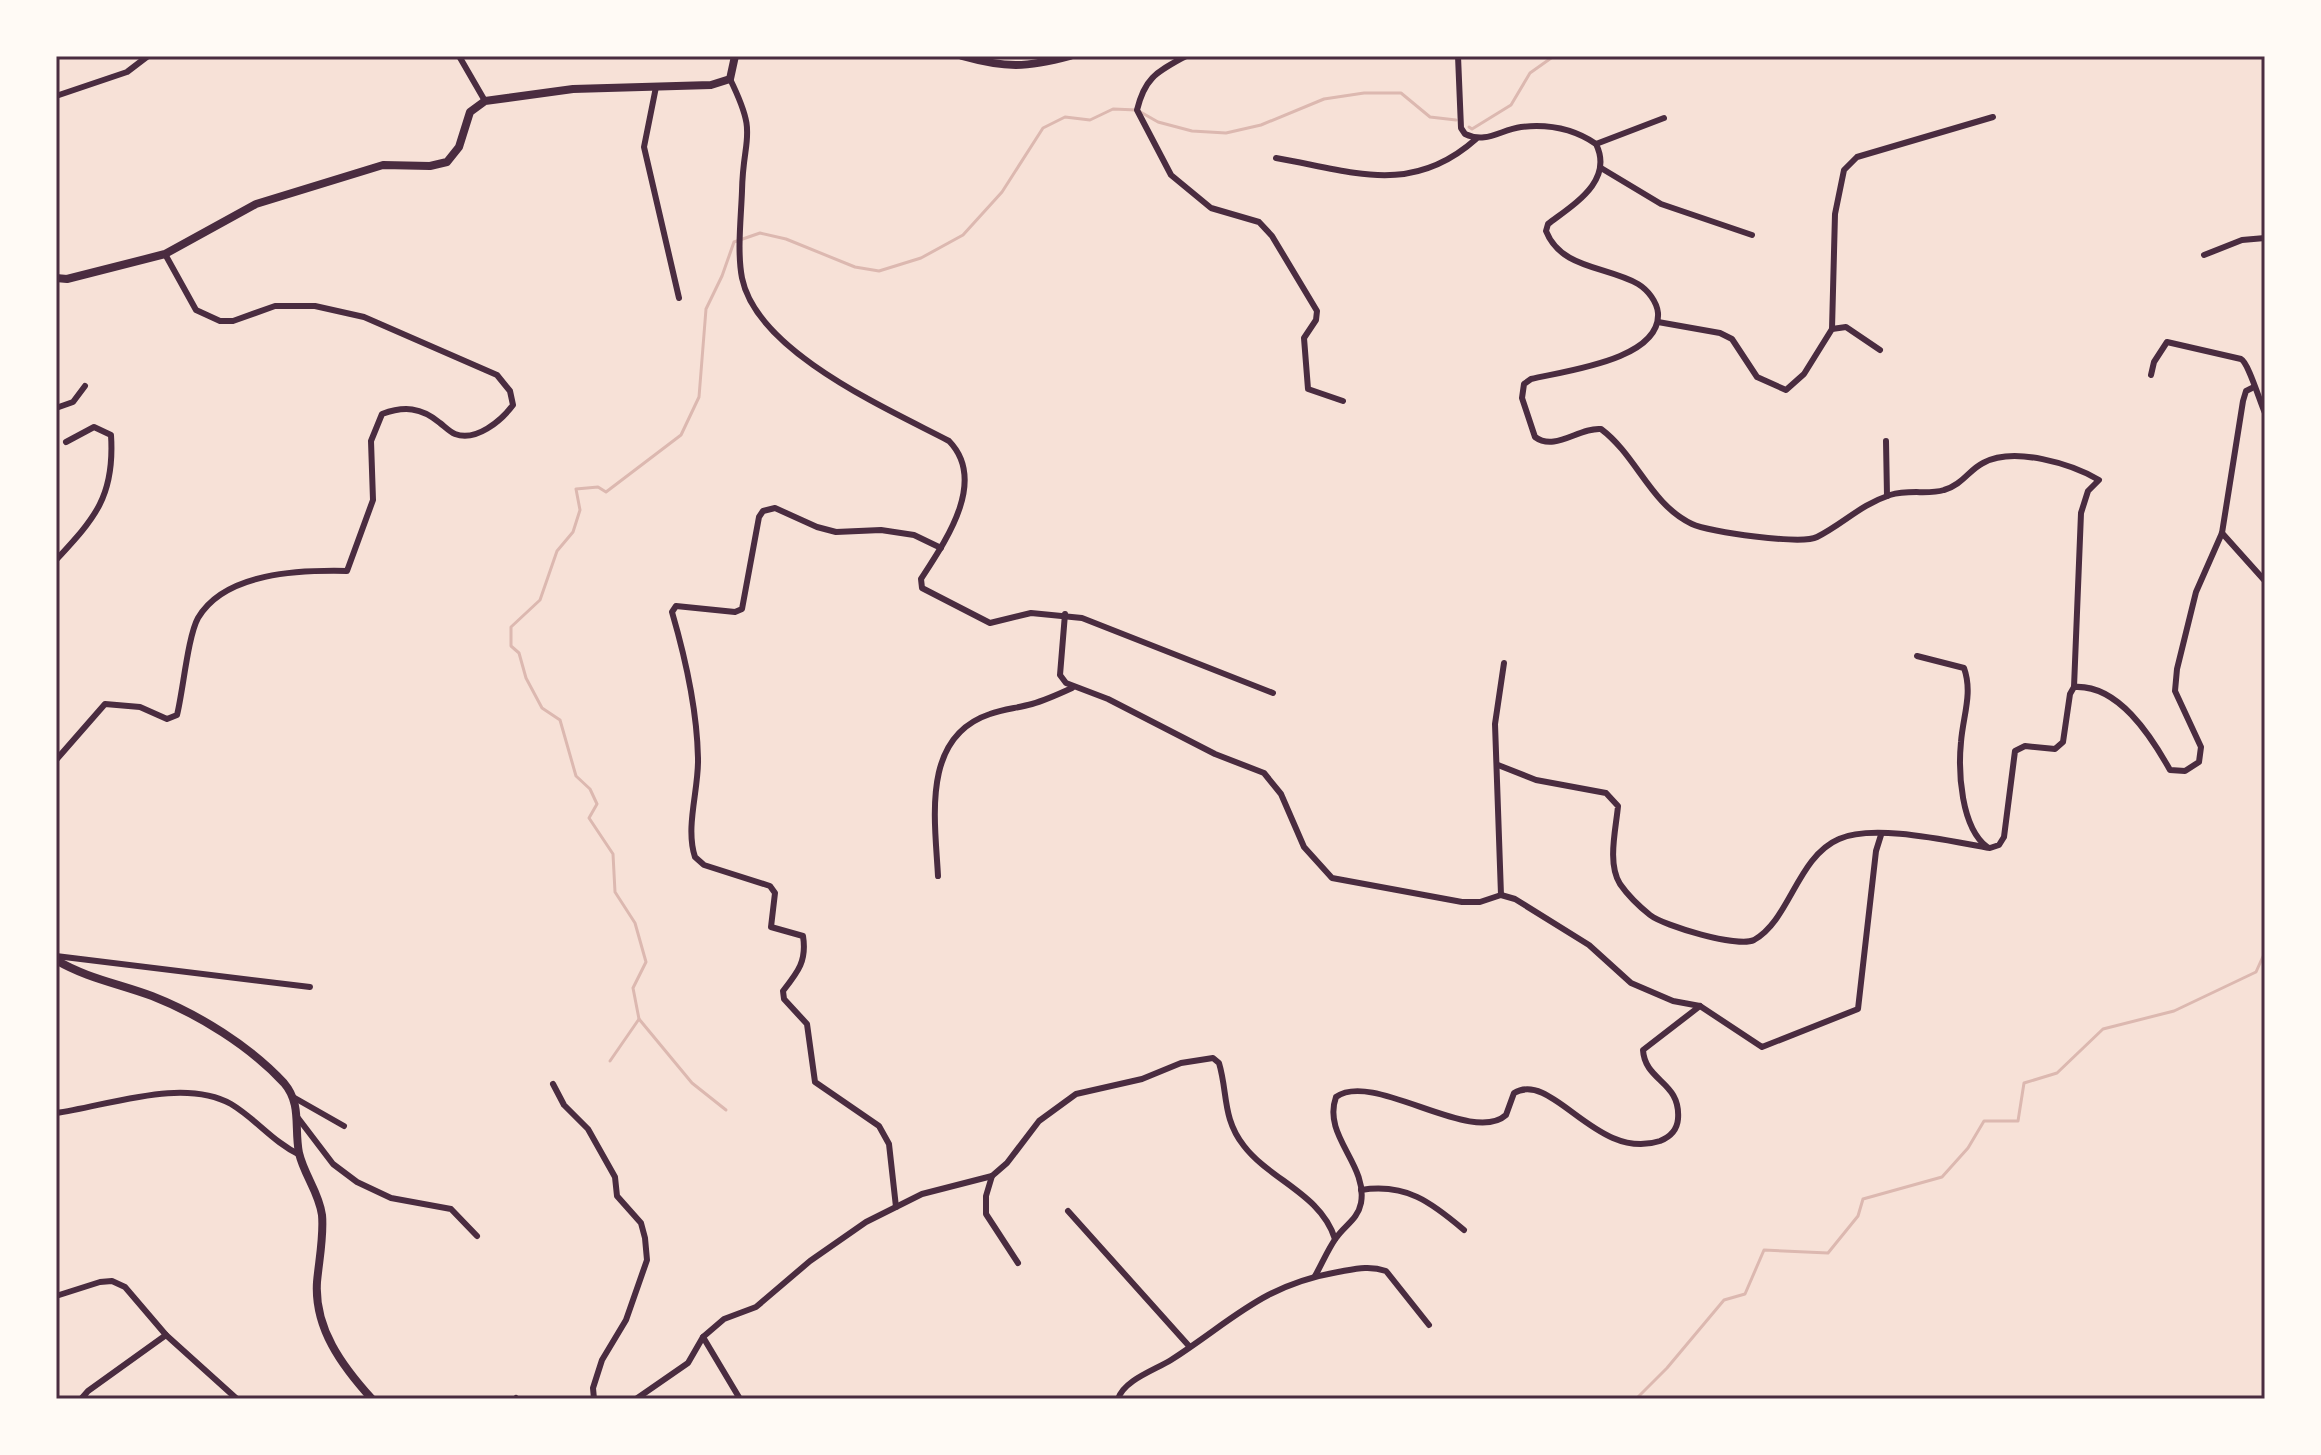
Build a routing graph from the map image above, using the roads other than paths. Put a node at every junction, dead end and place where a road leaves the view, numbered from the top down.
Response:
1 (148, 56) edge
2 (459, 56) edge
3 (735, 56) edge
4 (962, 56) edge
5 (1070, 56) edge
6 (1186, 56) edge
7 (1458, 56) edge
8 (730, 79) junction
9 (656, 87) junction
10 (56, 96) edge
11 (485, 101) junction
12 (1993, 117) dead end
13 (1664, 118) dead end
14 (1476, 139) junction
15 (1596, 144) junction
16 (1276, 158) dead end
17 (1601, 168) junction
18 (1752, 235) dead end
19 (2265, 238) edge
20 (165, 254) junction
21 (2204, 255) dead end
22 (56, 278) edge
23 (679, 298) dead end
24 (1658, 322) junction
25 (1832, 329) junction
26 (1880, 350) dead end
27 (2151, 375) dead end
28 (85, 386) dead end
29 (2252, 388) junction
30 (1343, 401) dead end
31 (56, 408) edge
32 (2265, 413) edge
33 (1886, 441) dead end
34 (66, 442) dead end
35 (1887, 496) junction
36 (2222, 533) junction
37 (941, 548) junction
38 (56, 560) edge
39 (2265, 581) edge
40 (1065, 614) junction
41 (1917, 656) dead end
42 (1504, 663) dead end
43 (2074, 687) junction
44 (1072, 688) junction
45 (1273, 693) dead end
46 (56, 760) edge
47 (1498, 765) junction
48 (1881, 835) junction
49 (1990, 848) junction
50 (938, 876) dead end
51 (1501, 895) junction
52 (56, 958) edge
53 (310, 987) dead end
54 (1700, 1006) junction
55 (553, 1084) dead end
56 (293, 1097) junction
57 (56, 1113) edge
58 (298, 1118) junction
59 (344, 1126) dead end
60 (300, 1155) junction
61 (992, 1176) junction
62 (1361, 1190) junction
63 (896, 1207) junction
64 (1068, 1211) dead end
65 (1464, 1230) dead end
66 (477, 1236) dead end
67 (1335, 1239) junction
68 (1018, 1263) dead end
69 (1315, 1276) junction
70 (56, 1296) edge
71 (1429, 1325) dead end
72 (166, 1335) junction
73 (703, 1337) junction
74 (1189, 1346) junction
75 (81, 1399) edge
76 (237, 1399) edge
77 (372, 1399) edge
78 (594, 1399) edge
79 (636, 1399) edge
80 (740, 1399) edge
81 (1118, 1399) edge

1 - 10 street
2 - 11 street
3 - 8 main road
4 - 5 main road
6 - 30 street
7 - 14 street
8 - 9 main road
8 - 37 street
9 - 11 main road
9 - 23 street
11 - 20 main road
12 - 25 street
13 - 15 street
14 - 15 street
14 - 16 street
15 - 17 street
17 - 18 street
17 - 24 street
19 - 21 street
20 - 22 main road
20 - 46 street
24 - 25 street
24 - 35 street
25 - 26 street
27 - 29 street
28 - 31 street
29 - 32 street
29 - 36 street
33 - 35 street
34 - 38 street
35 - 43 street
36 - 39 street
36 - 43 street
37 - 40 street
37 - 63 street
40 - 44 street
40 - 45 street
41 - 49 street
42 - 47 street
43 - 49 street
44 - 50 street
44 - 51 street
47 - 48 street
47 - 51 street
48 - 49 street
48 - 54 street
51 - 54 street
52 - 53 street
52 - 56 main road
54 - 62 street
55 - 78 street
56 - 58 main road
56 - 59 street
57 - 60 street
58 - 60 main road
58 - 66 street
60 - 77 main road
61 - 63 street
61 - 67 street
61 - 68 street
62 - 65 street
62 - 67 street
63 - 73 street
64 - 74 street
67 - 69 street
69 - 71 street
69 - 74 street
70 - 72 street
72 - 75 street
72 - 76 street
73 - 79 street
73 - 80 street
74 - 81 street

